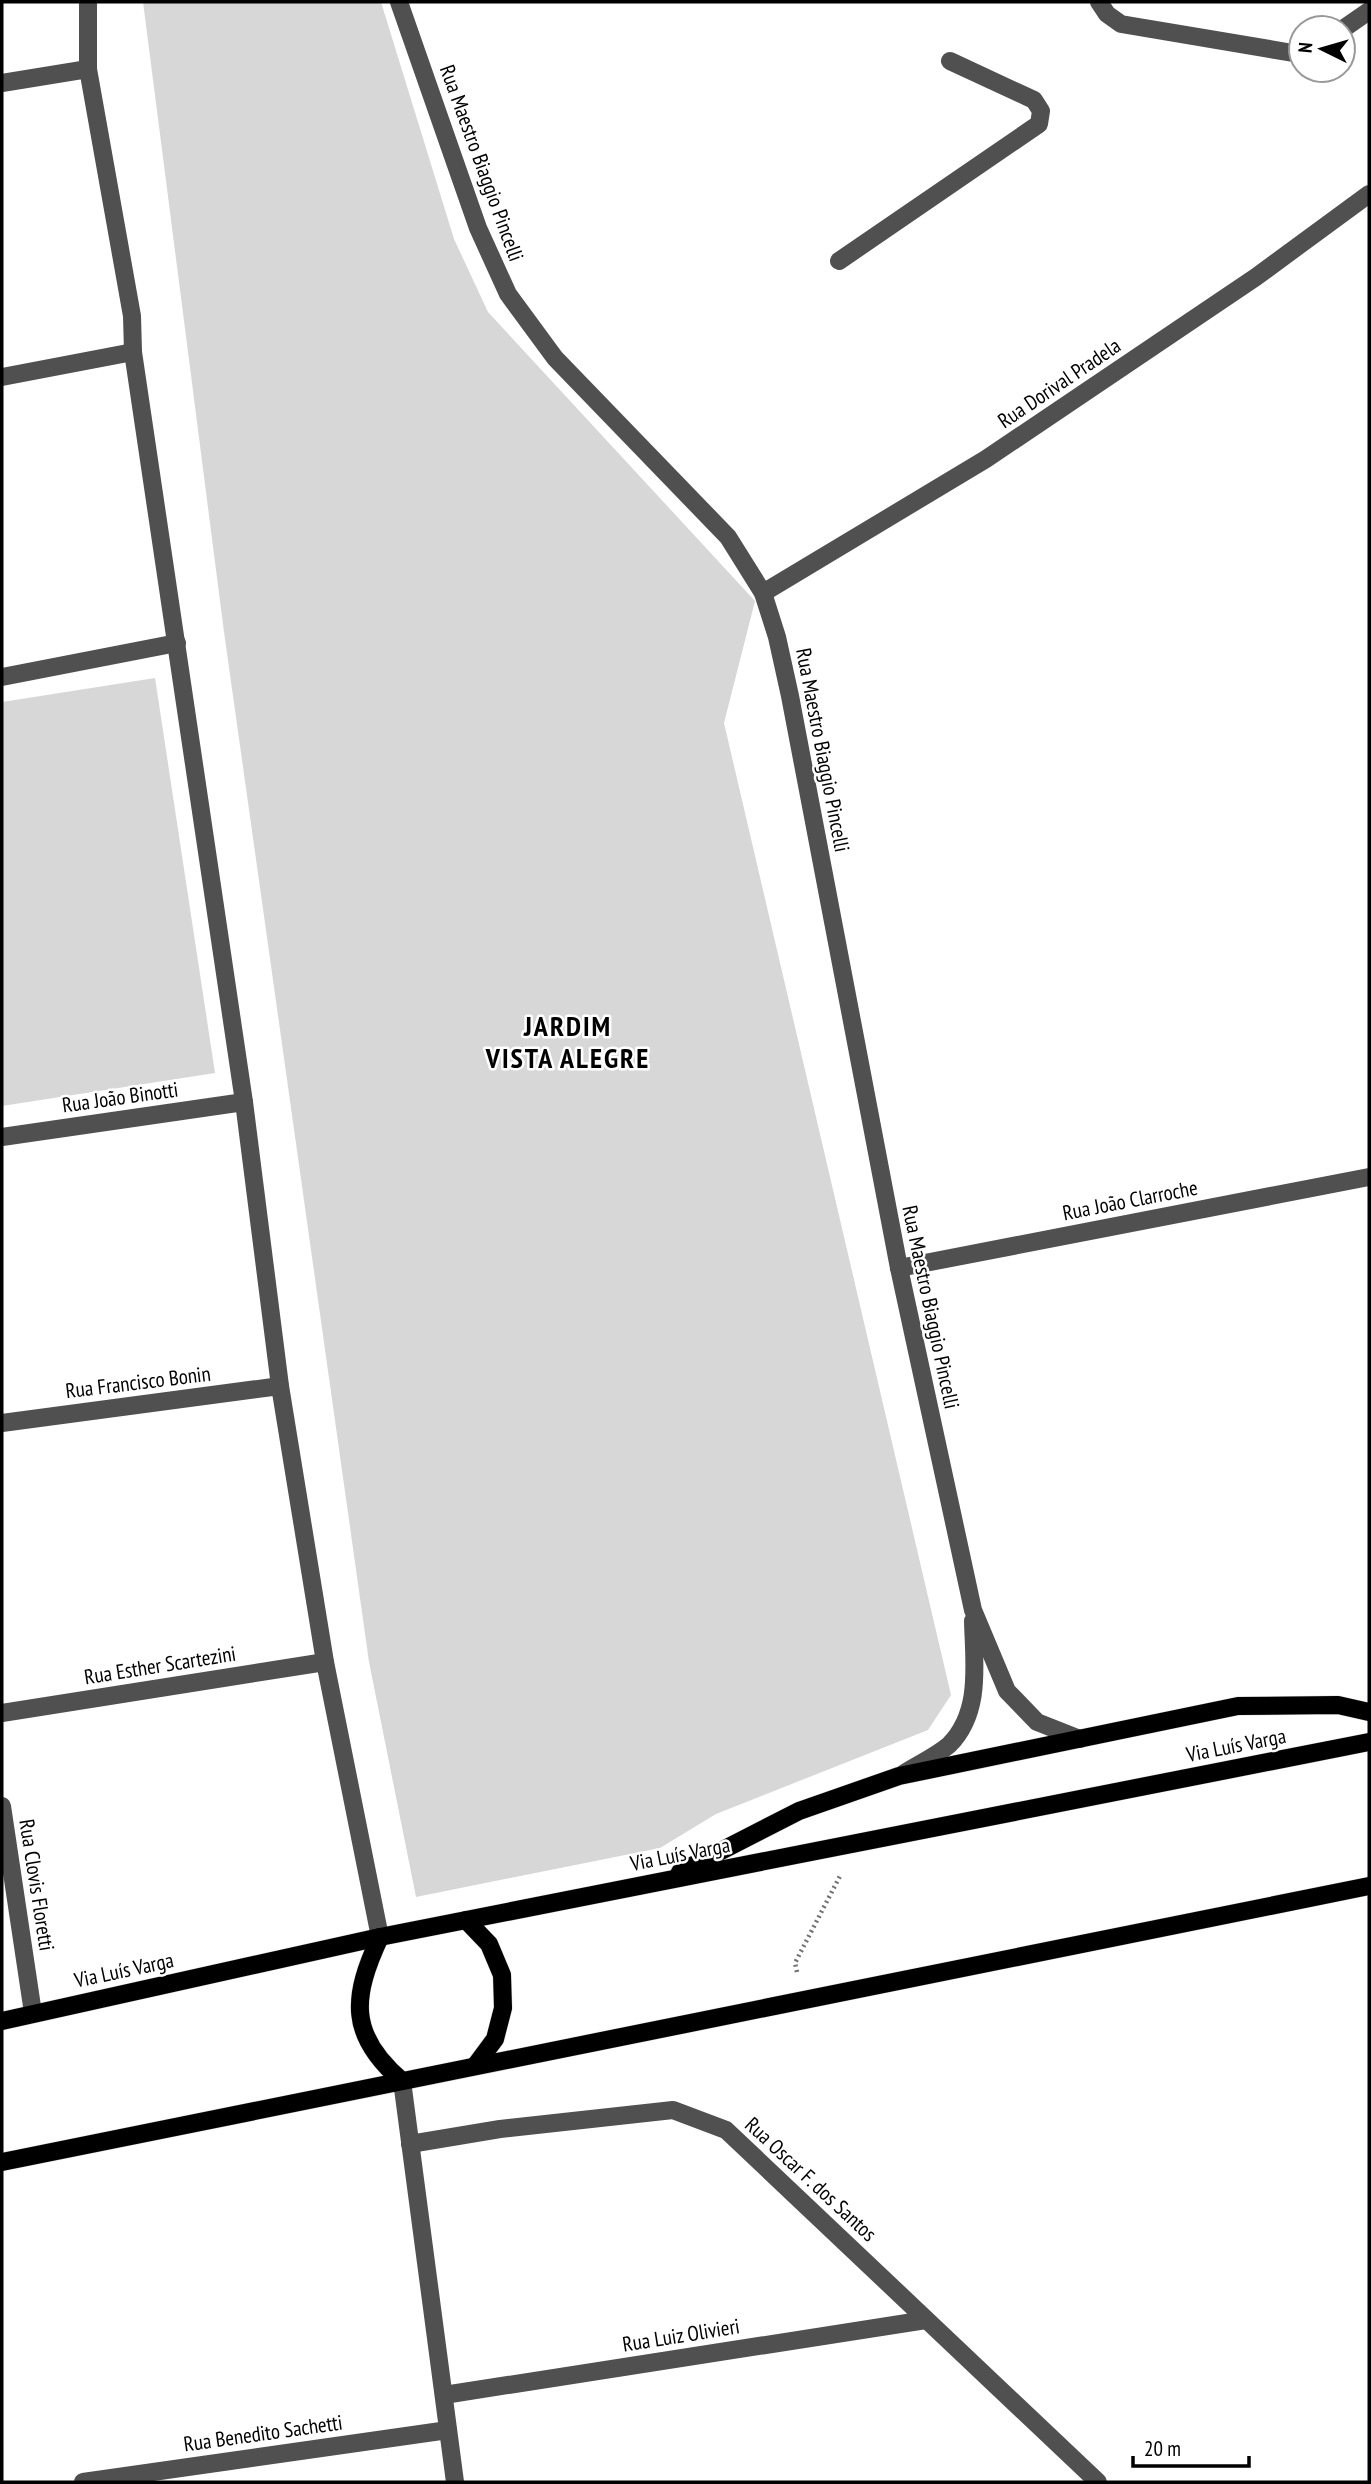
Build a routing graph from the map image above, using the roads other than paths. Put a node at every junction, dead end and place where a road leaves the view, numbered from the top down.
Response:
1 (88, 2) edge
2 (399, 2) edge
3 (1099, 2) edge
4 (1287, 52) edge
5 (950, 61) dead end
6 (88, 69) junction
7 (2, 83) edge
8 (1369, 194) edge
9 (839, 261) dead end
10 (133, 352) junction
11 (2, 377) edge
12 (763, 593) junction
13 (177, 643) junction
14 (2, 677) edge
15 (244, 1102) junction
16 (2, 1137) edge
17 (1369, 1177) edge
18 (899, 1268) junction
19 (280, 1386) junction
20 (2, 1423) edge
21 (973, 1610) junction
22 (325, 1662) junction
23 (1369, 1712) edge
24 (2, 1713) edge
25 (1080, 1739) junction
26 (1369, 1742) edge
27 (899, 1776) junction
28 (2, 1806) edge
29 (660, 1882) junction
30 (1369, 1886) edge
31 (466, 1920) junction
32 (380, 1937) junction
33 (33, 2013) junction
34 (2, 2021) edge
35 (475, 2066) junction
36 (402, 2081) junction
37 (410, 2144) junction
38 (2, 2162) edge
39 (926, 2320) junction
40 (444, 2395) junction
41 (448, 2430) junction
42 (83, 2482) edge
43 (455, 2482) edge
44 (1098, 2482) edge

1 - 6 street
2 - 12 street, Rua Maestro Biaggio Pincelli
3 - 4 street
5 - 9 street
6 - 7 street
6 - 10 street
8 - 12 street, Rua Dorival Pradela
10 - 11 street
10 - 13 street
12 - 18 street, Rua Maestro Biaggio Pincelli
13 - 14 street
13 - 15 street
15 - 16 street, Rua João Binotti
15 - 19 street
17 - 18 street, Rua João Clarroche
18 - 21 street, Rua Maestro Biaggio Pincelli
19 - 20 street, Rua Francisco Bonin
19 - 22 street
21 - 25 street, Rua Maestro Biaggio Pincelli
21 - 27 street, Rua Maestro Biaggio Pincelli
22 - 24 street, Rua Esther Scartezini
22 - 32 street
23 - 25 main road
25 - 27 main road
26 - 29 main road, Via Luís Varga
27 - 29 main road
28 - 33 street, Rua Clovis Floretti
29 - 31 main road, Via Luís Varga
30 - 35 main road
31 - 32 main road, Via Luís Varga
31 - 35 main road
32 - 33 main road, Via Luís Varga
32 - 36 main road
33 - 34 main road, Via Luís Varga
35 - 36 main road
36 - 37 street
36 - 38 main road
37 - 39 street, Rua Oscar F. dos Santos
37 - 40 street
39 - 40 street, Rua Luiz Olivieri
39 - 44 street, Rua Oscar F. dos Santos
40 - 41 street
41 - 42 street, Rua Benedito Sachetti
41 - 43 street

